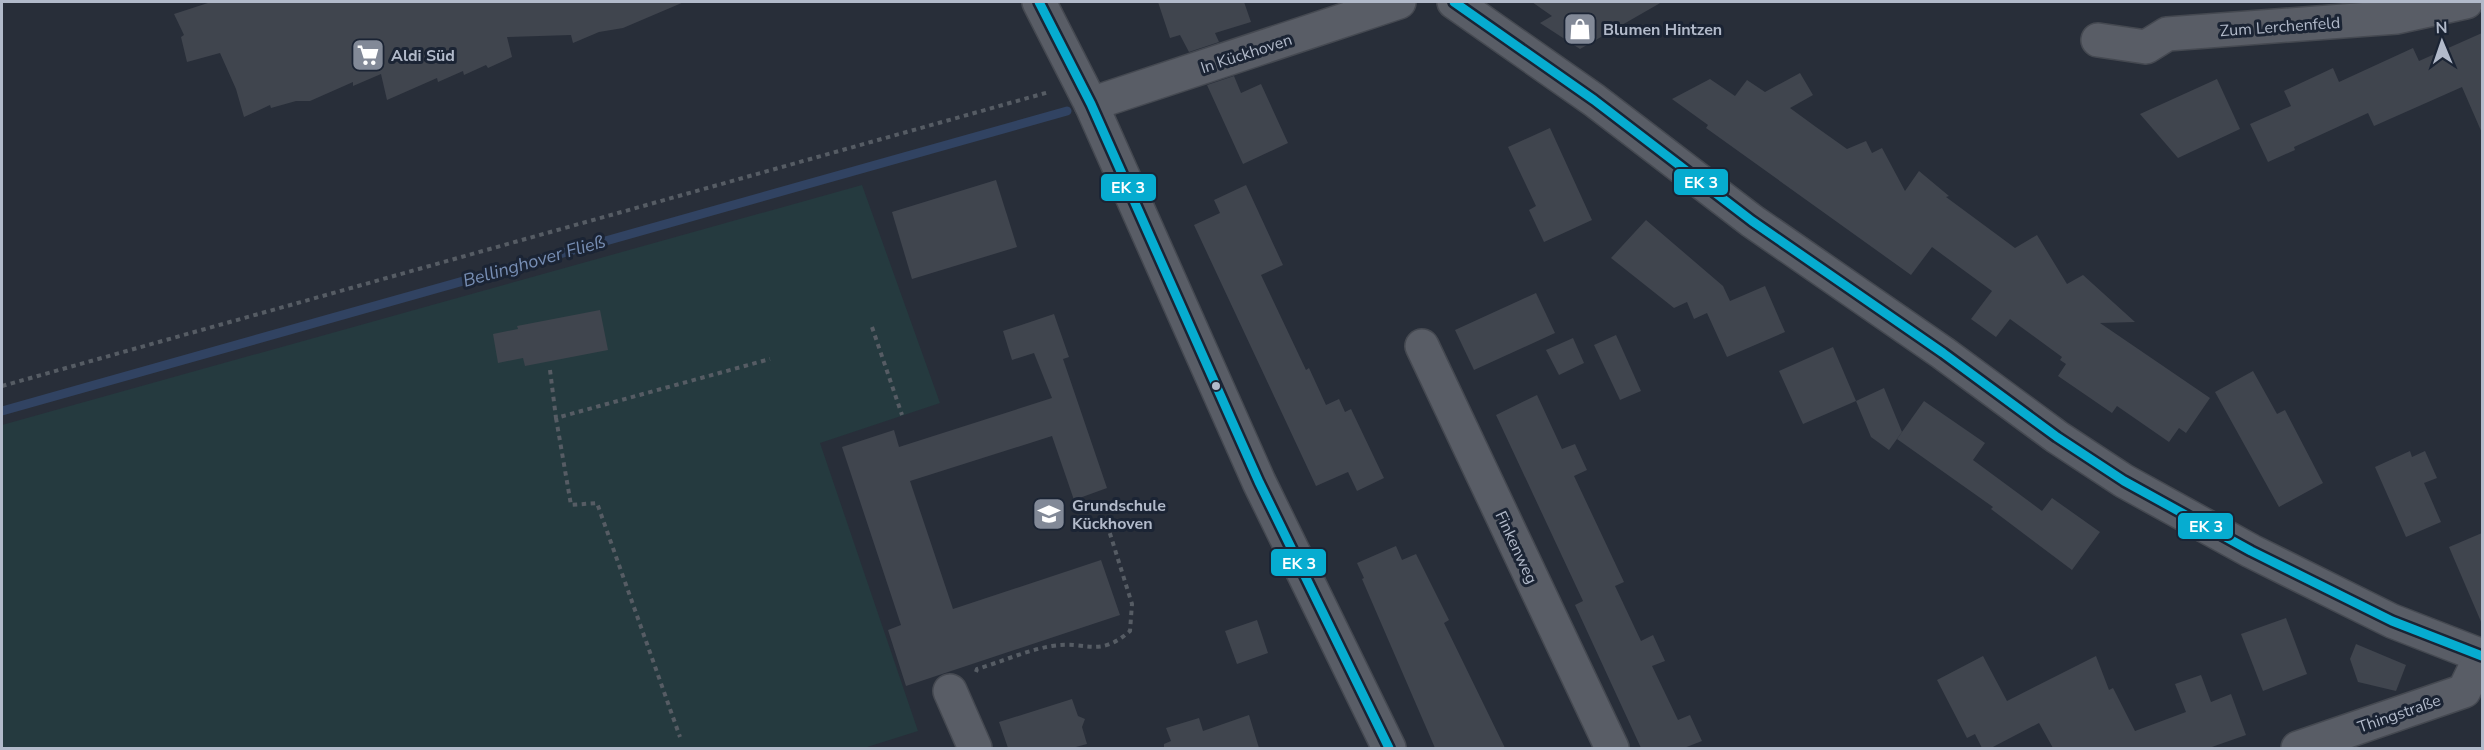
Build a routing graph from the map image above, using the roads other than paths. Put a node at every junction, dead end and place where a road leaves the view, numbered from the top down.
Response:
1 (1039, 2) edge
2 (1399, 2) edge
3 (1454, 2) edge
4 (2466, 2) edge
5 (2097, 40) dead end
6 (1085, 93) junction
7 (1422, 346) dead end
8 (2482, 656) edge
9 (950, 691) road end
10 (975, 748) edge
11 (1389, 748) edge
12 (1612, 748) edge
13 (2298, 748) edge

1 - 6 street
2 - 6 street, In Kückhoven
3 - 8 street
4 - 5 street, Zum Lerchenfeld
6 - 11 street
7 - 12 street, Finkenweg
8 - 13 street, Thingstraße
9 - 10 street

